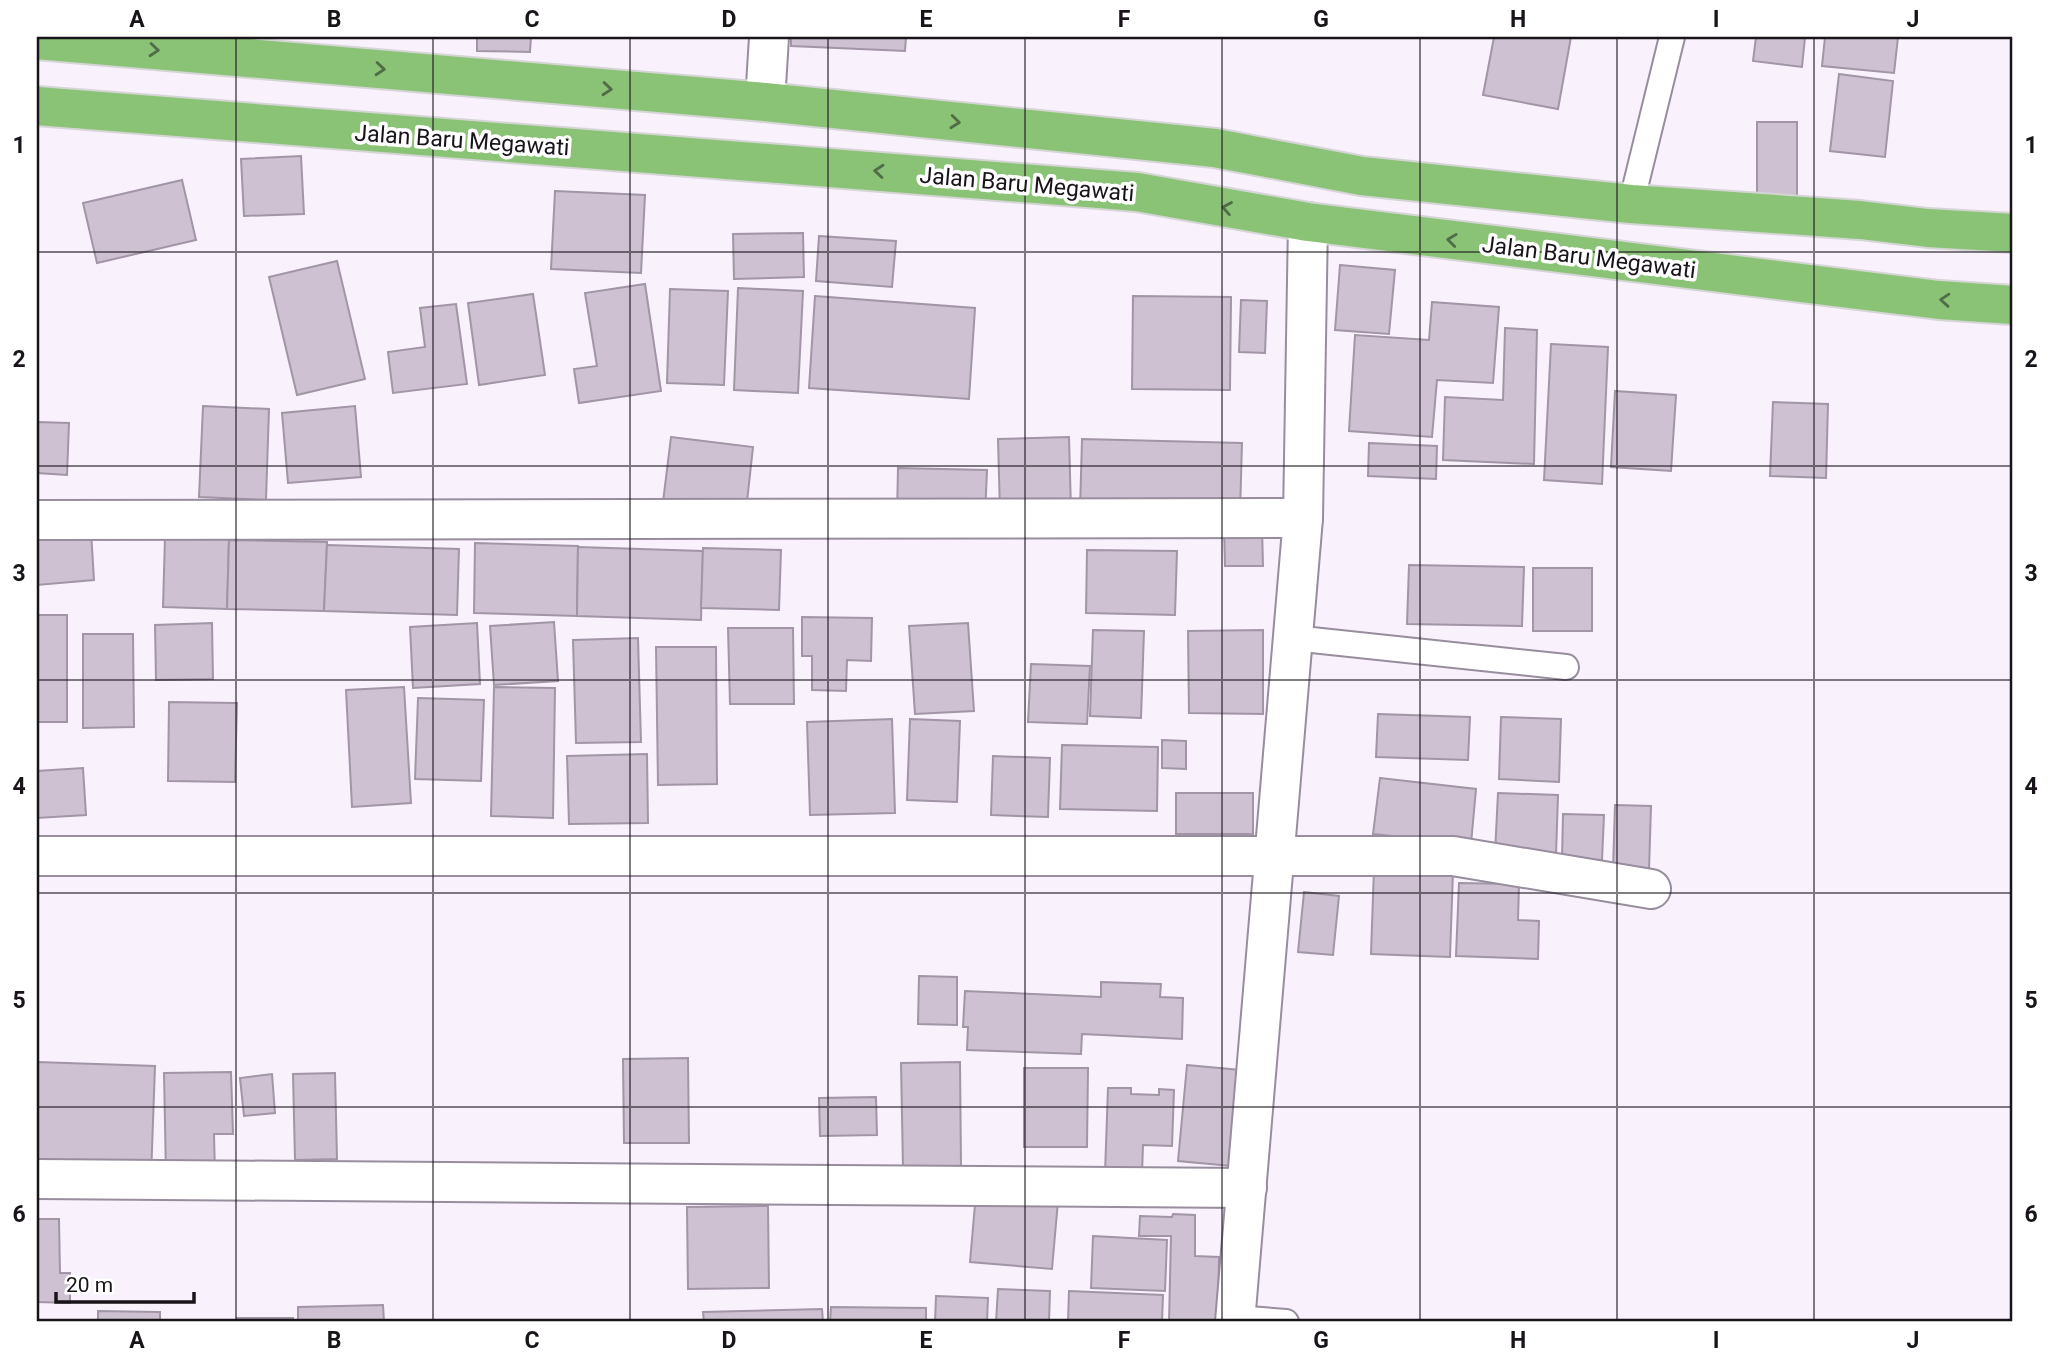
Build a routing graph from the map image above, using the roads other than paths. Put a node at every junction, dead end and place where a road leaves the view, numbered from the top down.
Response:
1 (769, 37) edge
2 (1672, 37) edge
3 (37, 40) edge
4 (765, 102) junction
5 (37, 106) edge
6 (1631, 204) junction
7 (1308, 222) junction
8 (2013, 233) edge
9 (2013, 305) edge
10 (1303, 518) junction
11 (37, 520) edge
12 (1293, 638) junction
13 (1566, 667) dead end
14 (37, 856) edge
15 (1275, 856) junction
16 (1651, 889) dead end
17 (37, 1178) edge
18 (1247, 1188) junction
19 (1235, 1320) edge
20 (1286, 1322) edge

1 - 4 street
2 - 6 lane
3 -> 4 highway
4 -> 6 highway
7 -> 5 highway, Jalan Baru Megawati
6 - 8 highway
9 -> 7 highway, Jalan Baru Megawati
7 - 10 street
10 - 11 street
10 - 12 street
12 - 13 lane
12 - 15 street
14 - 15 street
15 - 16 street
15 - 18 street
17 - 18 street
18 - 19 street
19 - 20 lane

